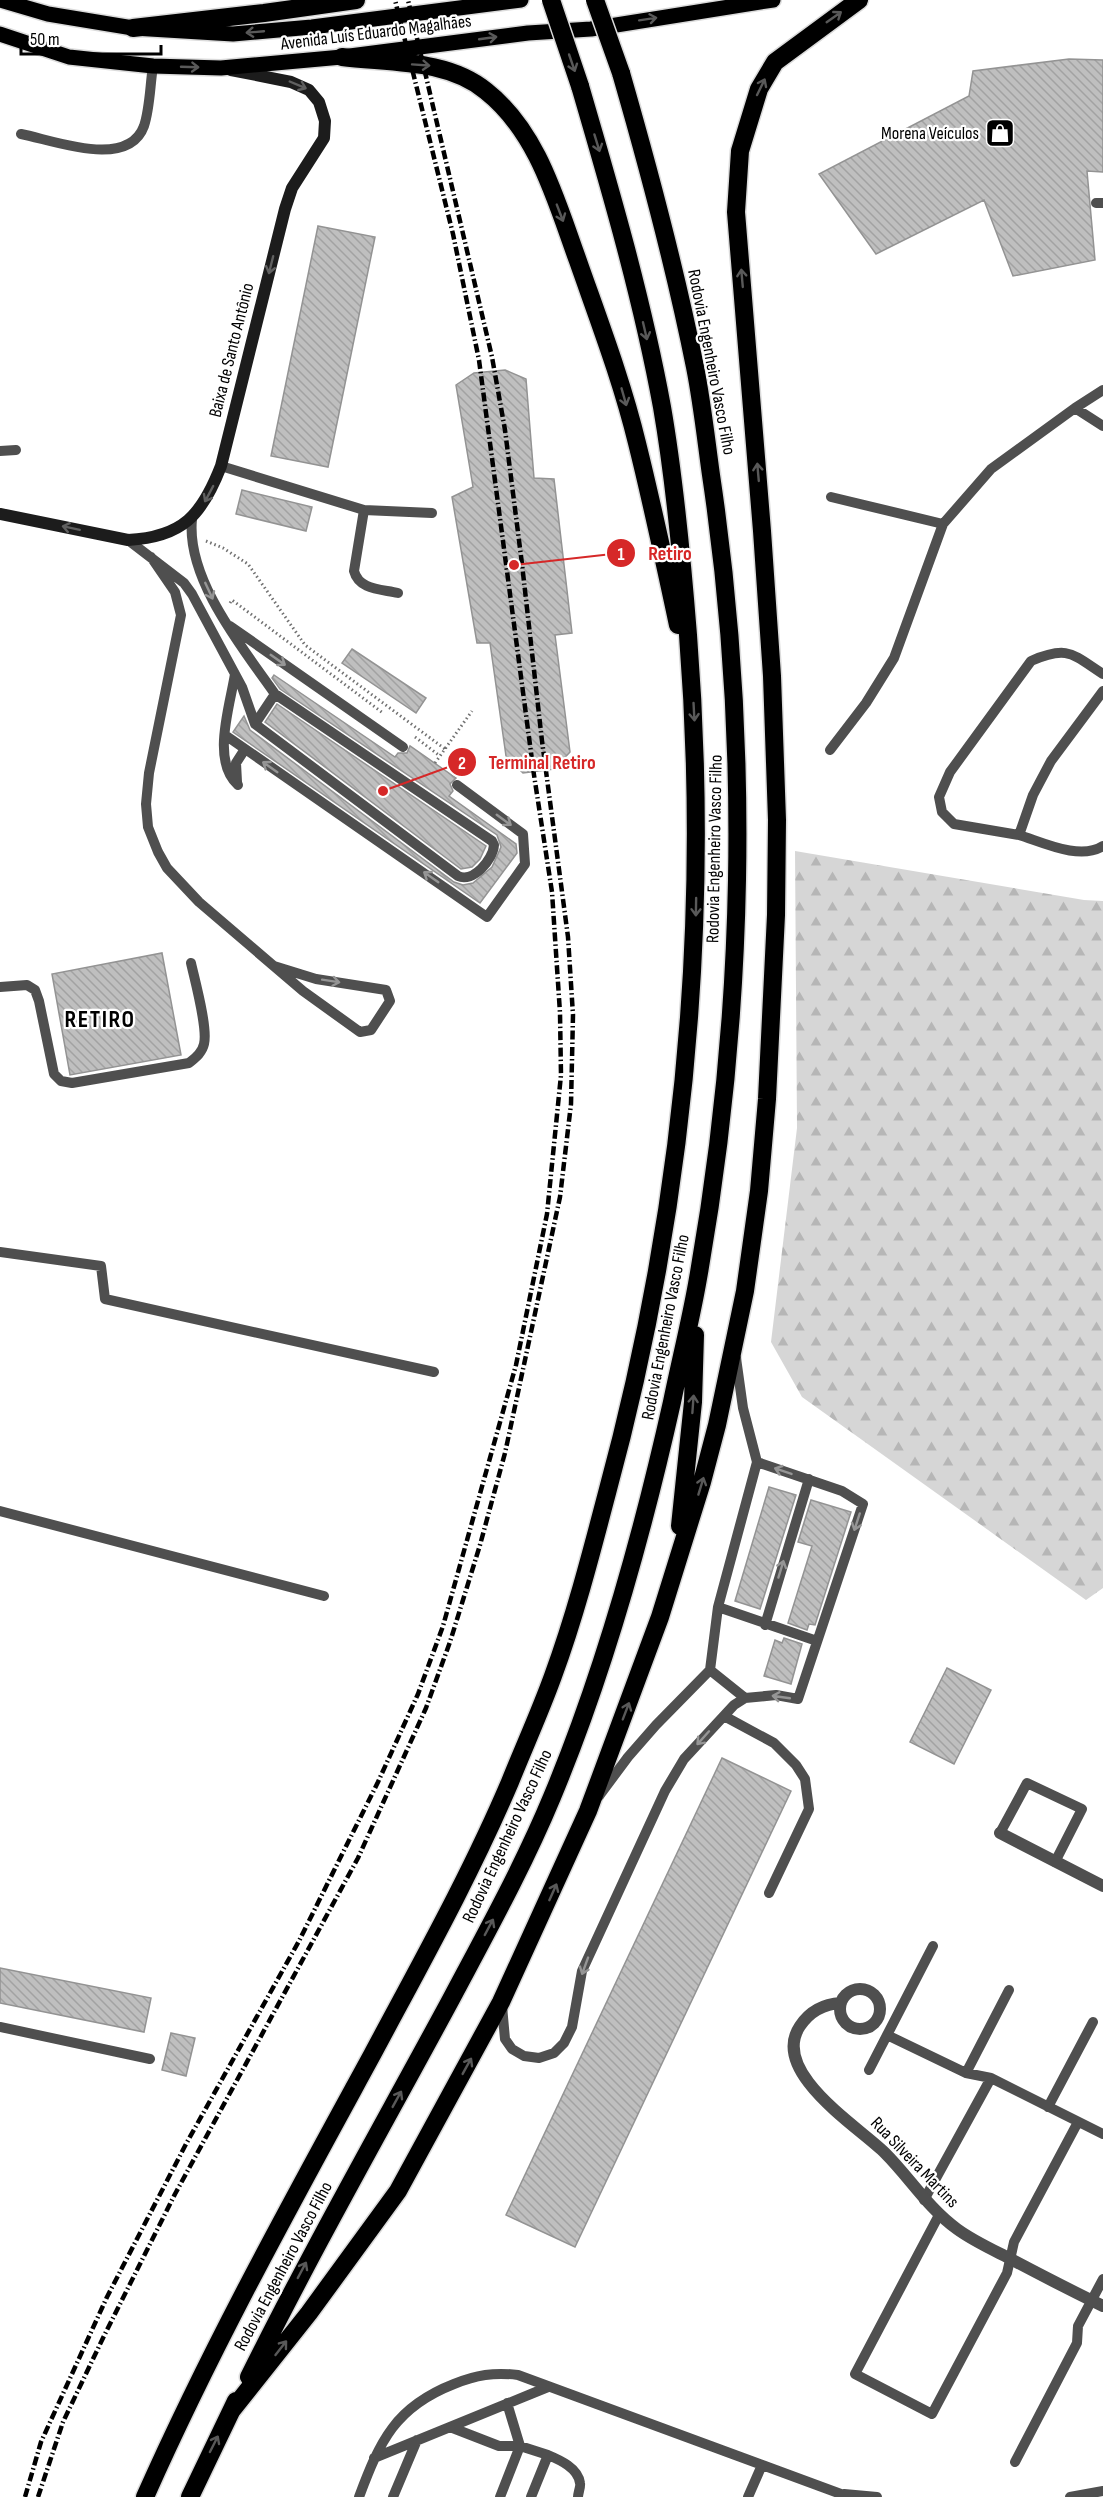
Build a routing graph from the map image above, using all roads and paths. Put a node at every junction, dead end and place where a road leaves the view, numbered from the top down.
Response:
1 (0, 0) edge
2 (356, 0) edge
3 (521, 0) edge
4 (551, 0) edge
5 (595, 0) edge
6 (860, 0) edge
7 (763, 1) edge
8 (133, 28) junction
9 (0, 34) edge
10 (0, 45) edge
11 (69, 57) junction
12 (342, 57) junction
13 (153, 66) junction
14 (221, 68) junction
15 (21, 134) dead end
16 (1103, 390) edge
17 (1075, 408) junction
18 (1103, 426) edge
19 (16, 450) dead end
20 (0, 451) edge
21 (221, 466) junction
22 (831, 497) dead end
23 (364, 510) junction
24 (432, 513) dead end
25 (0, 514) edge
26 (192, 519) junction
27 (944, 524) junction
28 (190, 535) junction
29 (128, 540) junction
30 (151, 557) junction
31 (398, 592) dead end
32 (229, 604) dead end
33 (206, 620) junction
34 (230, 626) junction
35 (179, 627) junction
36 (236, 674) junction
37 (1103, 675) edge
38 (692, 687) junction
39 (1103, 691) edge
40 (275, 694) junction
41 (472, 711) dead end
42 (383, 713) dead end
43 (255, 724) junction
44 (412, 734) dead end
45 (225, 735) junction
46 (403, 747) dead end
47 (245, 749) junction
48 (445, 749) junction
49 (830, 750) dead end
50 (440, 756) junction
51 (435, 763) dead end
52 (456, 785) dead end
53 (1019, 835) junction
54 (1103, 846) edge
55 (191, 963) dead end
56 (274, 966) junction
57 (0, 987) edge
58 (0, 1252) edge
59 (697, 1286) junction
60 (734, 1346) junction
61 (434, 1372) dead end
62 (758, 1462) junction
63 (808, 1479) junction
64 (0, 1511) edge
65 (676, 1566) junction
66 (324, 1596) dead end
67 (718, 1607) junction
68 (765, 1625) junction
69 (817, 1641) junction
70 (710, 1670) junction
71 (745, 1698) junction
72 (724, 1716) junction
73 (588, 1811) junction
74 (1000, 1833) joint
75 (1055, 1862) junction
76 (1103, 1886) edge
77 (769, 1893) dead end
78 (933, 1946) dead end
79 (1009, 1990) dead end
80 (501, 2002) junction
81 (841, 2003) dead end
82 (1093, 2022) dead end
83 (0, 2027) edge
84 (887, 2036) junction
85 (150, 2060) dead end
86 (869, 2070) dead end
87 (966, 2073) junction
88 (991, 2078) junction
89 (1048, 2108) junction
90 (1078, 2122) junction
91 (1103, 2134) edge
92 (924, 2200) junction
93 (939, 2215) junction
94 (1011, 2259) junction
95 (1103, 2279) edge
96 (1097, 2303) edge
97 (548, 2387) junction
98 (507, 2403) junction
99 (232, 2410) junction
100 (450, 2427) junction
101 (417, 2440) junction
102 (520, 2446) junction
103 (548, 2455) junction
104 (373, 2458) junction
105 (1015, 2462) dead end
106 (762, 2465) junction
107 (1103, 2491) edge
108 (845, 2495) edge
109 (146, 2497) edge
110 (190, 2497) edge
111 (359, 2497) edge
112 (393, 2497) edge
113 (500, 2497) edge
114 (531, 2497) edge
115 (578, 2497) edge
116 (748, 2497) edge
117 (877, 2497) edge
118 (1070, 2497) edge

1 - 8 main road, Avenida Luís Eduardo Magalhães
2 - 8 highway
3 -> 8 main road, Avenida Luís Eduardo Magalhães
4 -> 38 highway, Rodovia Engenheiro Vasco Filho, bridge
5 - 59 highway, Rodovia Engenheiro Vasco Filho, bridge
60 -> 6 highway
12 -> 7 main road, Avenida Luís Eduardo Magalhães
9 - 11 main road, Avenida Luís Eduardo Magalhães
10 - 11 main road
11 - 13 main road, Avenida Luís Eduardo Magalhães
12 - 14 main road, Avenida Luís Eduardo Magalhães
12 -> 38 highway
13 -> 14 main road, Avenida Luís Eduardo Magalhães
13 - 15 lane
14 -> 21 main road, Baixa de Santo Antônio
16 - 17 lane
17 - 18 lane
17 - 27 lane
19 - 20 lane
21 - 23 lane
21 -> 26 main road, Baixa de Santo Antônio
22 - 27 lane
23 - 24 lane
23 - 31 lane
29 -> 25 main road, Baixa de Santo Antônio
26 - 28 lane
26 - 29 main road, Baixa de Santo Antônio
27 - 49 lane
28 -> 34 lane
28 - 48 path
29 - 30 lane
30 - 33 lane
30 - 35 lane
32 - 42 path
33 - 35 lane
33 - 36 lane
34 - 40 lane
34 -> 46 lane
35 - 56 lane
36 - 43 lane
36 - 45 lane
37 - 53 lane
38 -> 109 highway, Rodovia Engenheiro Vasco Filho
39 - 53 lane
40 - 43 lane
40 - 43 lane
41 - 48 path
44 - 50 path
45 - 47 lane
45 - 47 lane
52 -> 47 lane
48 - 50 path
50 - 51 path
53 - 54 lane
55 - 57 lane
56 -> 56 lane
58 - 61 lane
65 -> 59 highway
99 -> 59 highway, Rodovia Engenheiro Vasco Filho
60 - 62 lane
65 -> 60 highway
63 -> 62 lane
62 - 67 lane
68 -> 63 lane
63 -> 69 lane
64 - 66 lane
73 -> 65 highway
67 - 68 lane
67 - 70 lane
68 - 69 lane
69 -> 71 lane
70 - 71 lane
70 - 73 lane
71 - 72 lane
72 - 77 lane
72 -> 80 lane
80 -> 73 highway
74 - 75 street
74 - 75 lane
75 - 76 street
78 - 84 lane
79 - 87 lane
99 -> 80 highway
81 - 92 street, Rua Silveira Martins
82 - 89 lane
83 - 85 lane
84 - 86 lane
84 - 87 lane
87 - 88 lane
88 - 89 lane
88 - 92 lane
89 - 90 lane
90 - 91 lane
90 - 94 lane
92 - 93 street, Rua Silveira Martins
93 - 94 street, Rua Silveira Martins
93 - 94 lane
94 - 96 street, Rua Silveira Martins
95 - 96 lane
96 - 105 lane
97 - 98 lane
97 - 104 lane
97 - 106 lane
98 - 100 lane
98 - 102 lane
110 -> 99 highway, Rodovia Engenheiro Vasco Filho
100 - 101 lane
100 - 102 lane
101 - 104 lane
101 - 112 lane
102 - 103 lane
102 - 113 lane
103 - 114 lane
103 - 115 lane
104 - 111 lane
106 - 108 lane
106 - 116 lane
107 - 118 lane
108 - 117 lane

